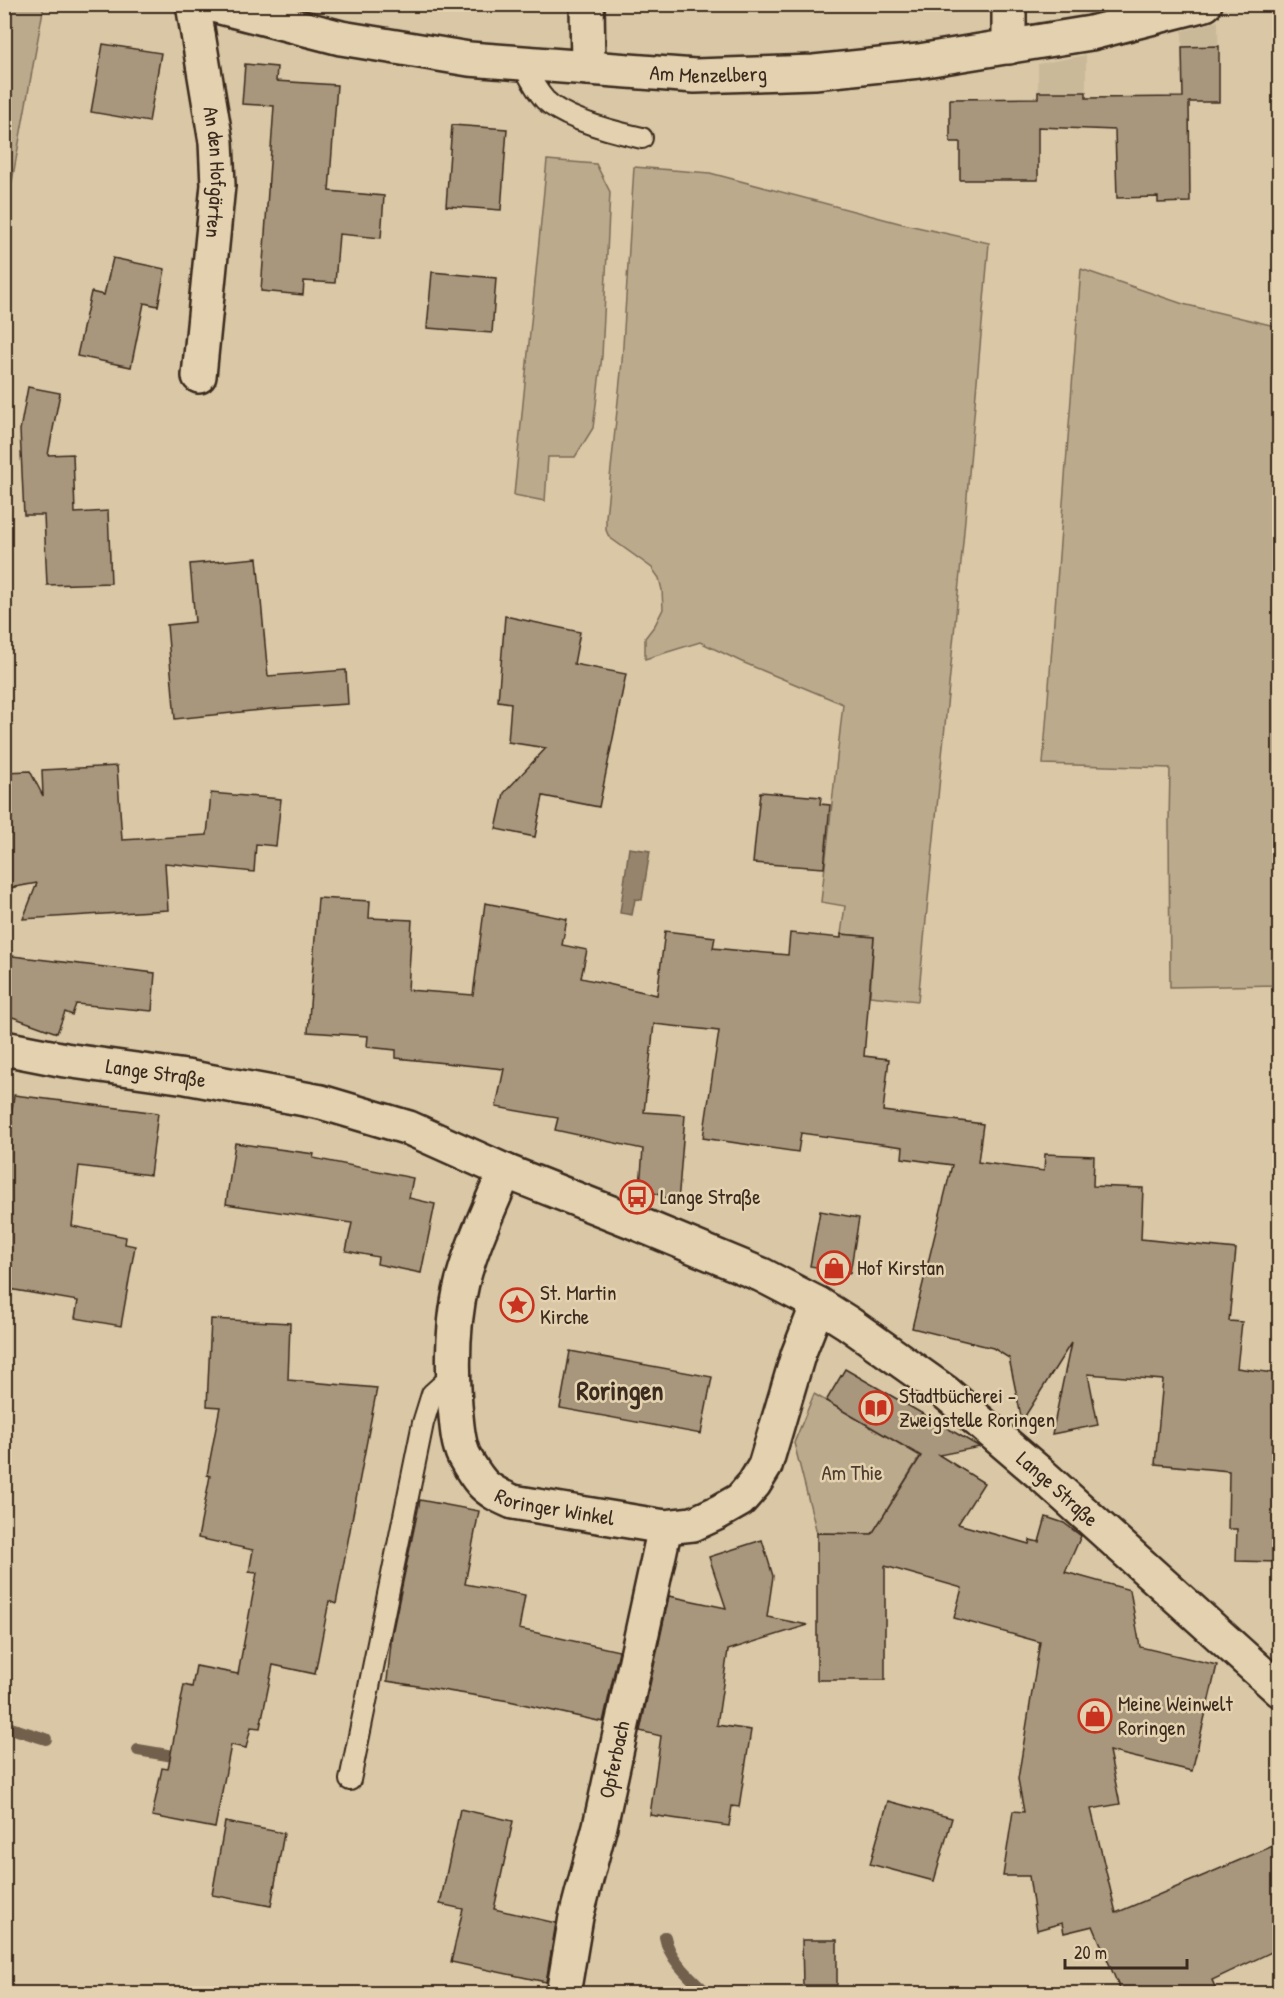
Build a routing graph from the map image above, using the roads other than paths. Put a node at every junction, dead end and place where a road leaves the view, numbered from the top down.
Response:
1 (193, 4) edge
2 (210, 4) edge
3 (587, 4) edge
4 (1009, 4) edge
5 (1205, 4) edge
6 (1009, 47) junction
7 (522, 63) junction
8 (588, 68) junction
9 (642, 138) dead end
10 (199, 376) dead end
11 (4, 1048) edge
12 (505, 1171) junction
13 (818, 1304) junction
14 (453, 1375) junction
15 (665, 1527) junction
16 (1280, 1690) edge
17 (350, 1780) dead end
18 (563, 1994) edge

1 - 10 street, An den Hofgärten
2 - 7 street, Am Menzelberg
3 - 8 street
4 - 6 street
5 - 6 street, Am Menzelberg
6 - 8 street, Am Menzelberg
7 - 8 street, Am Menzelberg
7 - 9 lane
11 - 12 street, Lange Straße
12 - 13 street, Lange Straße
12 - 14 street, Roringer Winkel
13 - 15 street, Roringer Winkel
13 - 16 street, Lange Straße
14 - 15 street, Roringer Winkel
14 - 17 lane
15 - 18 street, Opferbach

